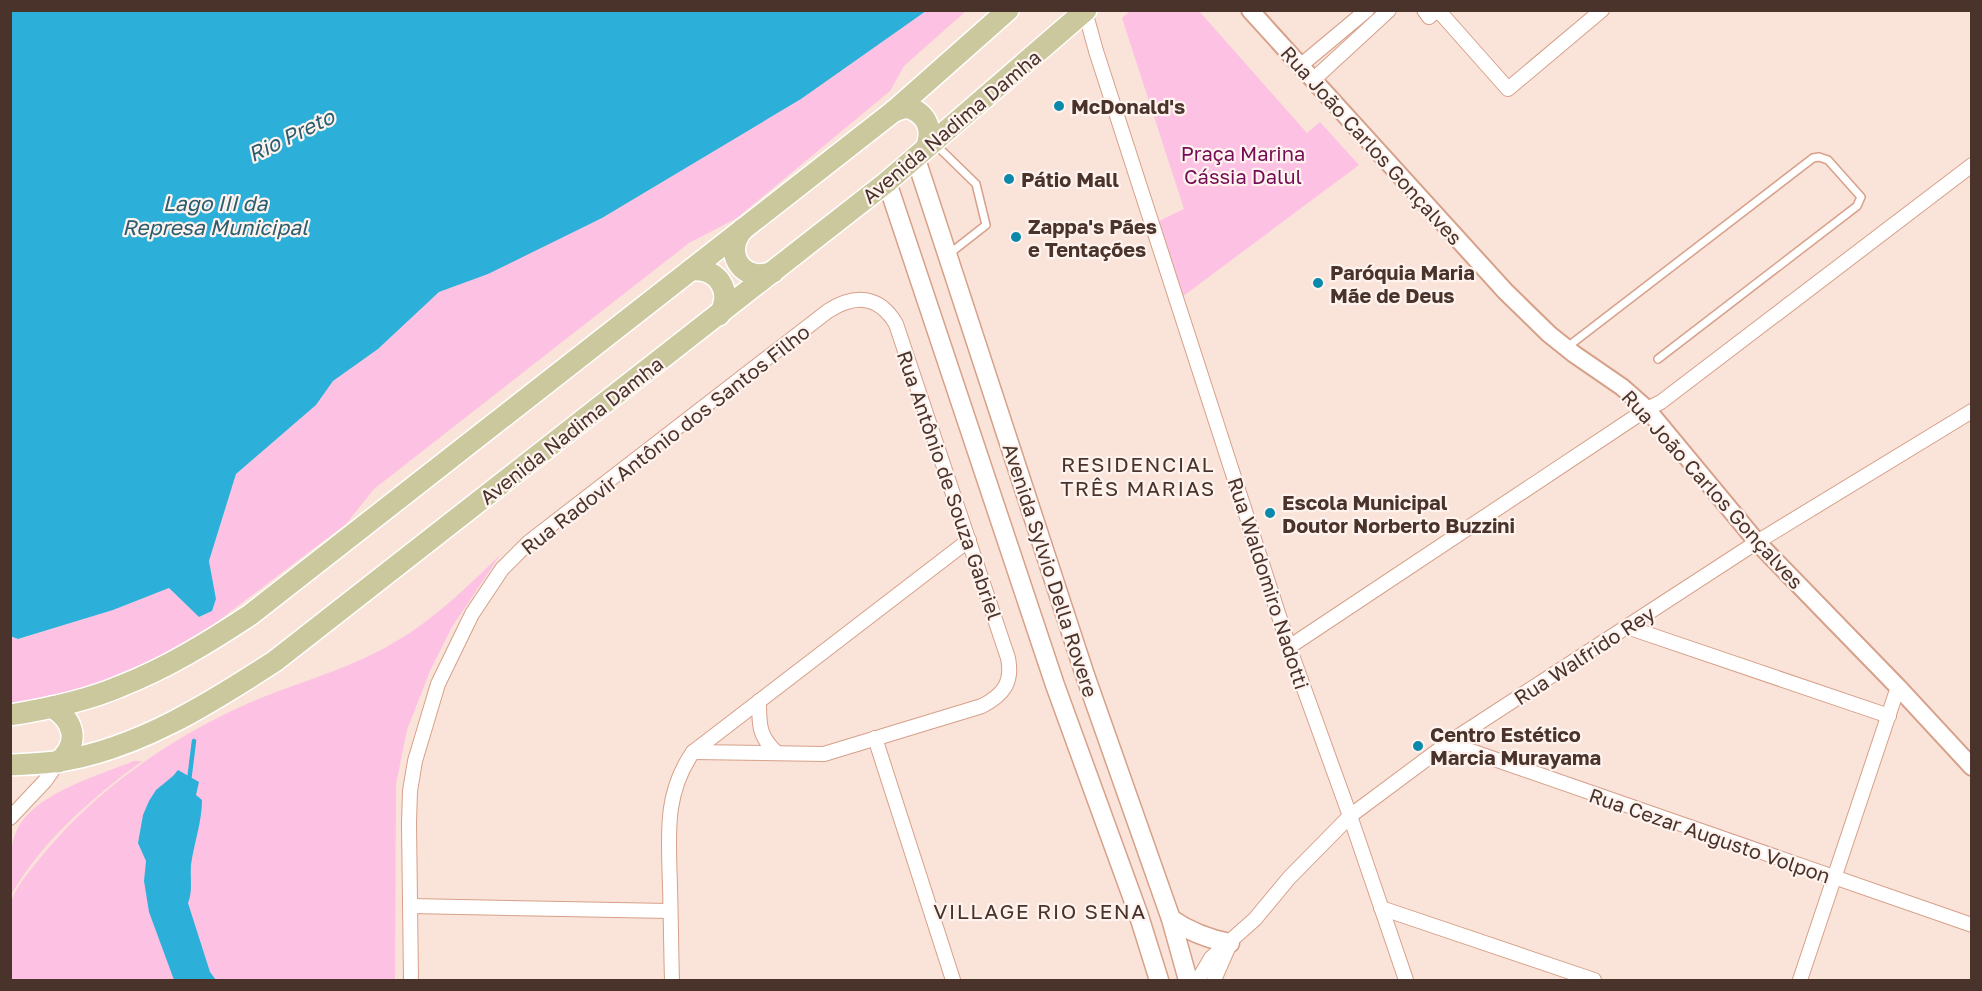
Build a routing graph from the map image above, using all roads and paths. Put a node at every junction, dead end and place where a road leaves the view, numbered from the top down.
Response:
1 (1008, 10) edge
2 (1250, 10) edge
3 (1367, 10) edge
4 (1389, 10) edge
5 (1424, 10) edge
6 (1437, 10) edge
7 (1602, 10) edge
8 (1086, 11) edge
9 (1300, 66) junction
10 (1313, 80) junction
11 (894, 111) junction
12 (925, 150) junction
13 (1971, 165) edge
14 (887, 182) junction
15 (744, 229) junction
16 (947, 256) junction
17 (916, 267) junction
18 (691, 270) junction
19 (773, 272) junction
20 (863, 300) joint
21 (719, 315) junction
22 (1566, 348) junction
23 (1659, 359) dead end
24 (1647, 409) junction
25 (1971, 411) edge
26 (969, 540) junction
27 (1757, 542) junction
28 (1627, 627) junction
29 (1289, 647) junction
30 (1085, 675) junction
31 (1055, 685) junction
32 (1898, 687) junction
33 (759, 701) junction
34 (52, 708) junction
35 (10, 715) edge
36 (1889, 716) junction
37 (875, 738) junction
38 (1448, 743) junction
39 (693, 752) junction
40 (777, 753) junction
41 (58, 762) junction
42 (10, 765) edge
43 (1971, 767) edge
44 (1350, 816) junction
45 (10, 818) edge
46 (1834, 878) junction
47 (410, 906) junction
48 (1381, 908) junction
49 (670, 911) junction
50 (1171, 920) junction
51 (1971, 925) edge
52 (1230, 943) junction
53 (411, 981) edge
54 (672, 981) edge
55 (953, 981) edge
56 (1159, 981) edge
57 (1188, 981) edge
58 (1198, 981) edge
59 (1214, 981) edge
60 (1406, 981) edge
61 (1594, 981) edge
62 (1800, 981) edge

1 - 11 main road
2 - 9 street, Rua João Carlos Gonçalves
3 - 9 street
4 - 10 street
5 - 6 street
6 - 7 street
8 - 12 main road, Avenida Nadima Damha
8 - 29 street, Rua Waldomiro Nadotti
9 - 10 street, Rua João Carlos Gonçalves
10 - 22 street, Rua João Carlos Gonçalves
11 - 12 main road
11 - 15 main road
12 - 14 main road, Avenida Nadima Damha
12 - 16 main road, Avenida Sylvio Della Rovere
12 - 16 lane
13 - 24 street
14 - 17 main road, Avenida Sylvio Della Rovere
14 - 19 main road, Avenida Nadima Damha
15 - 18 main road
15 - 19 main road
16 - 17 main road
16 - 30 main road, Avenida Sylvio Della Rovere
17 - 31 main road, Avenida Sylvio Della Rovere
18 - 21 main road
18 - 34 main road
19 - 21 main road, Avenida Nadima Damha
20 - 26 street, Rua Antônio de Souza Gabriel
20 - 47 street, Rua Radovir Antônio dos Santos Filho
21 - 41 main road, Avenida Nadima Damha
22 - 23 lane
22 - 24 street, Rua João Carlos Gonçalves
24 - 27 street, Rua João Carlos Gonçalves
24 - 29 street
25 - 27 street, Rua Walfrido Rey
26 - 33 street
26 - 37 street, Rua Antônio de Souza Gabriel
27 - 28 street, Rua Walfrido Rey
27 - 32 street, Rua João Carlos Gonçalves
28 - 36 street
28 - 38 street, Rua Walfrido Rey
29 - 44 street, Rua Waldomiro Nadotti
30 - 31 main road
30 - 50 main road, Avenida Sylvio Della Rovere
31 - 56 main road, Avenida Sylvio Della Rovere
32 - 36 street
32 - 43 street, Rua João Carlos Gonçalves
33 - 39 street
33 - 40 street
34 - 35 main road
34 - 41 main road
36 - 46 street
37 - 40 street
37 - 55 street
38 - 44 street, Rua Walfrido Rey
38 - 46 street, Rua Cezar Augusto Volpon
39 - 40 street
39 - 49 street
41 - 42 main road, Avenida Nadima Damha
41 - 45 street
44 - 48 street, Rua Waldomiro Nadotti
44 - 52 street, Rua Walfrido Rey
46 - 51 street, Rua Cezar Augusto Volpon
46 - 62 street
47 - 49 street
47 - 53 street, Rua Radovir Antônio dos Santos Filho
48 - 60 street, Rua Waldomiro Nadotti
48 - 61 street
49 - 54 street
50 - 52 main road
50 - 57 main road, Avenida Sylvio Della Rovere
52 - 58 street, Rua Walfrido Rey
52 - 59 street, Rua Walfrido Rey

